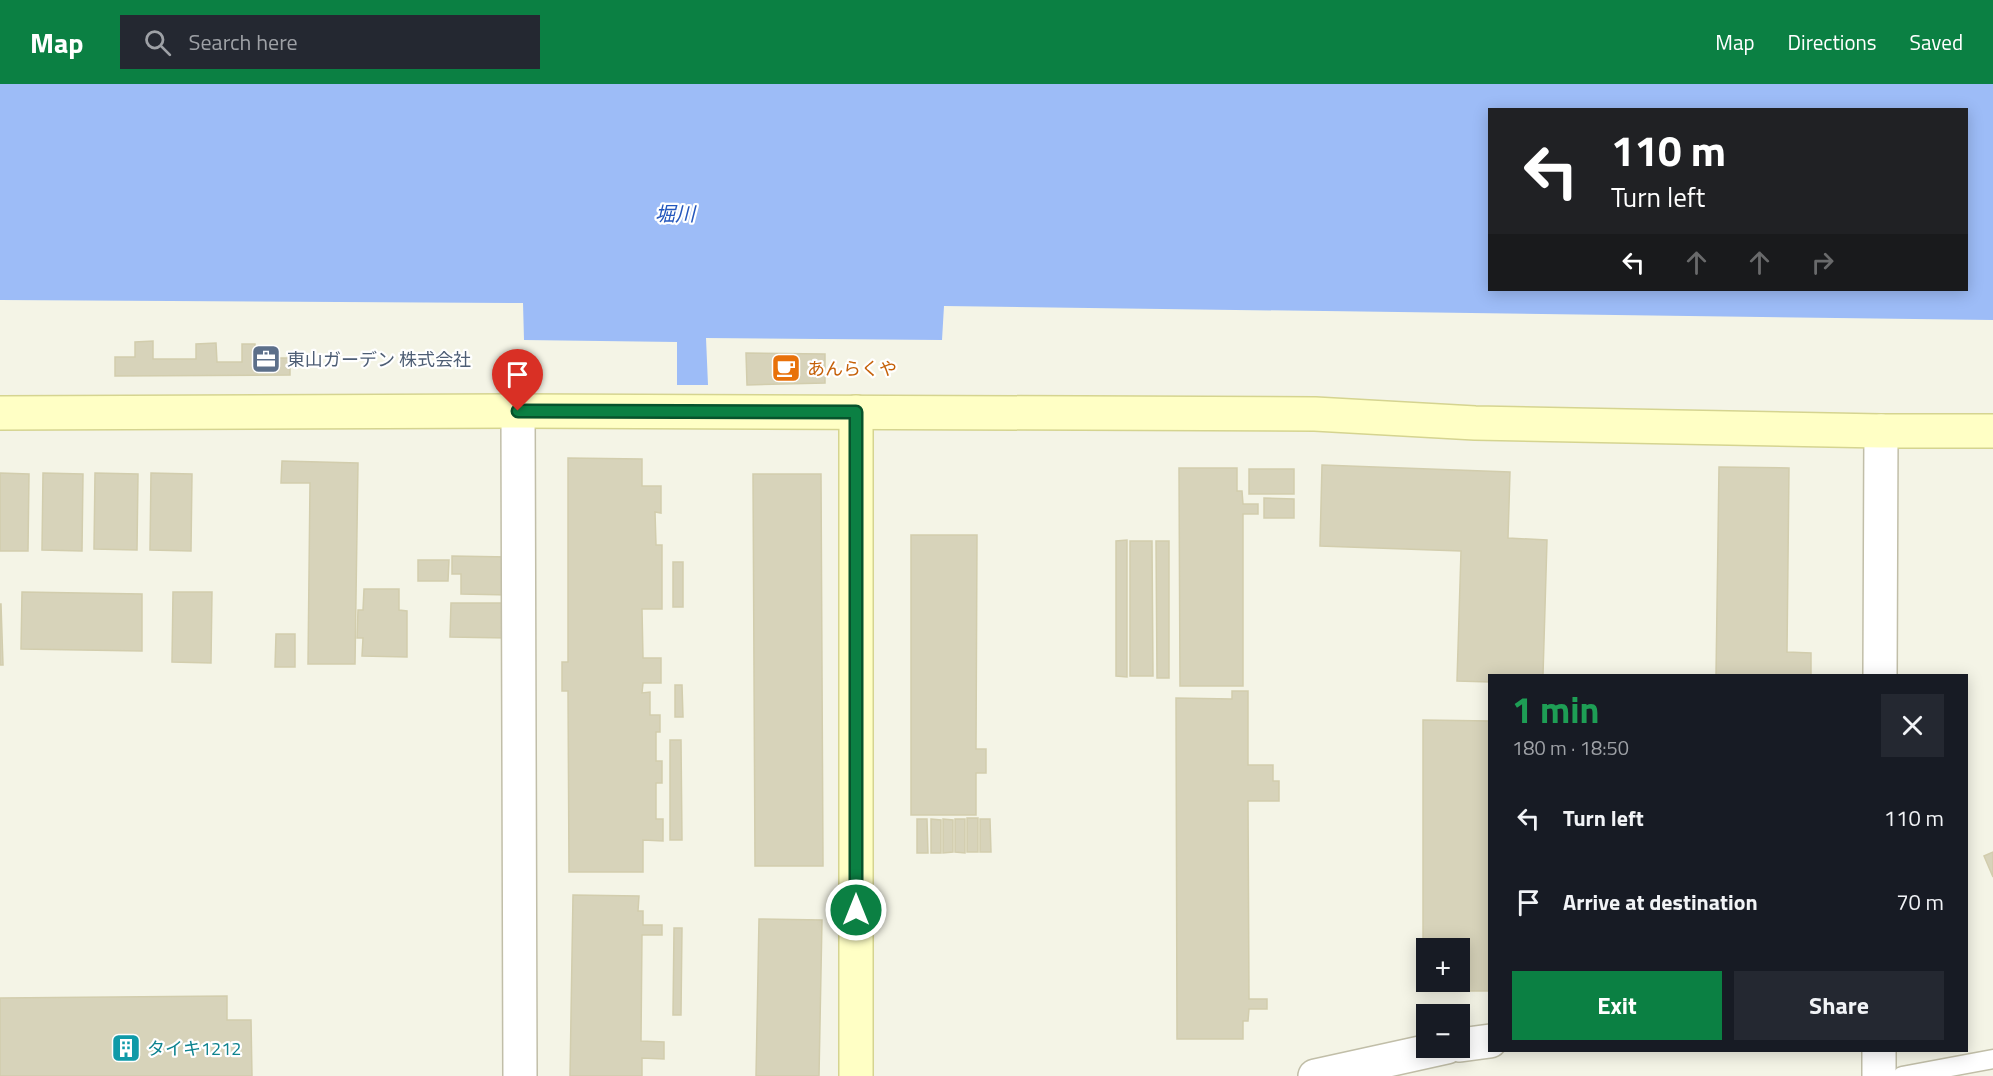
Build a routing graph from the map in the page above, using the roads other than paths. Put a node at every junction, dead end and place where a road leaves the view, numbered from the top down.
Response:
1 (518, 411) junction
2 (856, 412) junction
3 (0, 413) edge
4 (1881, 431) junction
5 (1993, 431) edge
6 (1880, 674) edge
7 (1488, 1041) edge
8 (1470, 1044) edge
9 (1880, 1052) edge
10 (1416, 1054) edge
11 (1993, 1059) edge
12 (520, 1076) edge
13 (856, 1076) edge
14 (1315, 1076) edge
15 (1879, 1076) edge
16 (1902, 1076) edge

1 - 2 street
1 - 3 street
1 - 12 street
2 - 4 street
2 - 13 street
4 - 5 street
4 - 6 street
7 - 8 street
9 - 15 street
10 - 14 street
11 - 16 lane

